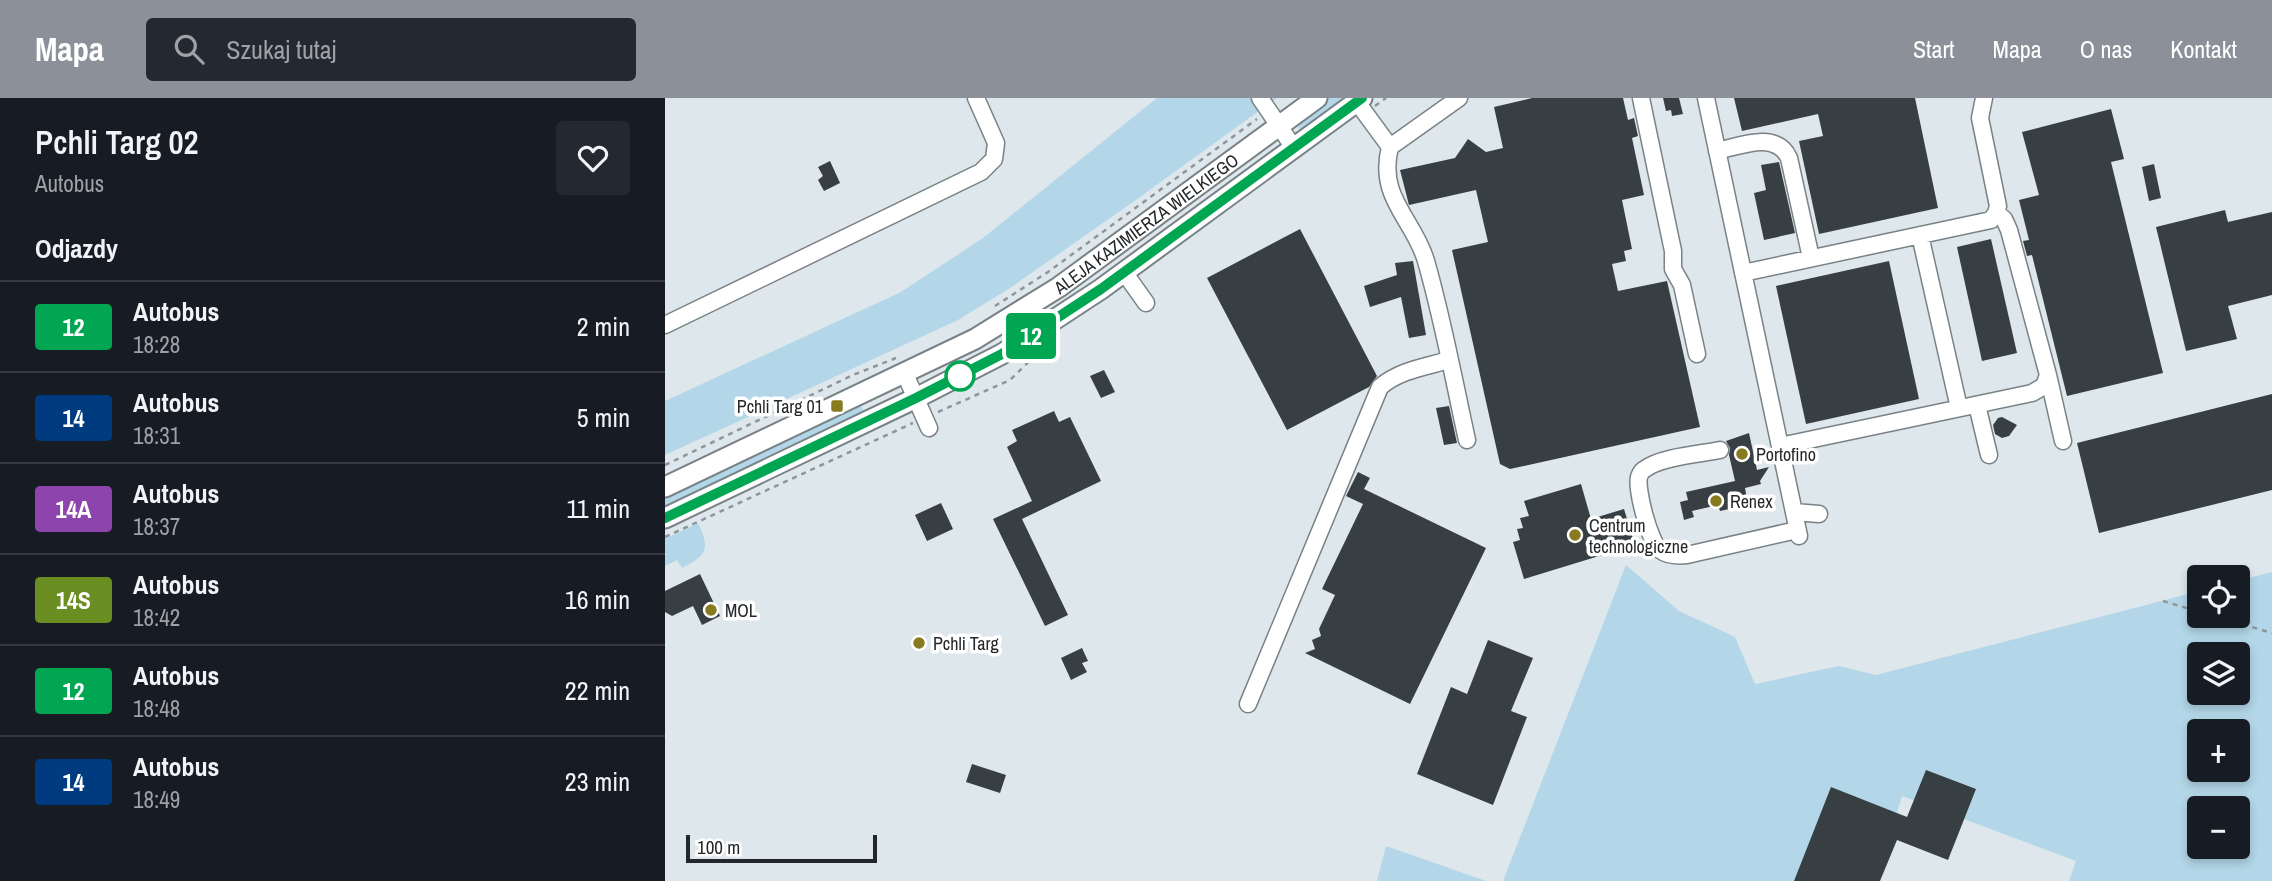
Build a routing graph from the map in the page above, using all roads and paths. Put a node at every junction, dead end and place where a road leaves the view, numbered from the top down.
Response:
1 (976, 98) edge
2 (1317, 98) edge
3 (1459, 98) edge
4 (1641, 98) edge
5 (1706, 98) edge
6 (1985, 98) edge
7 (1359, 100) edge
8 (1269, 111) edge
9 (1390, 147) junction
10 (1294, 148) junction
11 (1717, 151) junction
12 (1996, 213) junction
13 (1920, 235) junction
14 (1811, 258) junction
15 (1124, 272) junction
16 (1743, 273) junction
17 (1146, 303) dead end
18 (990, 310) dead end
19 (665, 325) edge
20 (1697, 354) dead end
21 (1450, 360) junction
22 (902, 366) junction
23 (2048, 375) junction
24 (916, 398) junction
25 (1977, 405) junction
26 (1959, 408) junction
27 (903, 428) dead end
28 (929, 428) dead end
29 (1467, 440) dead end
30 (2063, 441) dead end
31 (1780, 446) junction
32 (1720, 450) dead end
33 (1989, 455) dead end
34 (665, 465) edge
35 (665, 487) edge
36 (1794, 512) junction
37 (1819, 514) dead end
38 (665, 518) edge
39 (665, 537) edge
40 (2163, 601) dead end
41 (2187, 608) edge
42 (2250, 627) edge
43 (2272, 633) edge
44 (1248, 704) dead end

1 - 19 lane
2 - 8 main road, ALEJA KAZIMIERZA WIELKIEGO
3 - 9 lane
4 - 20 lane
5 - 11 lane
6 - 12 lane
7 - 9 lane
7 - 10 main road, ALEJA KAZIMIERZA WIELKIEGO
8 - 10 lane
8 - 18 path
8 - 22 main road, ALEJA KAZIMIERZA WIELKIEGO
9 - 21 lane
10 - 15 main road, ALEJA KAZIMIERZA WIELKIEGO
11 - 14 lane
11 - 16 lane
12 - 13 lane
12 - 23 lane
13 - 14 lane
13 - 26 lane
14 - 16 lane
15 - 17 lane
15 - 24 main road, ALEJA KAZIMIERZA WIELKIEGO
16 - 31 lane
21 - 29 lane
21 - 44 lane
22 - 24 lane
22 - 34 path
22 - 35 main road, ALEJA KAZIMIERZA WIELKIEGO
23 - 25 lane
23 - 30 lane
24 - 28 lane
24 - 38 main road, ALEJA KAZIMIERZA WIELKIEGO
25 - 26 lane
25 - 33 lane
26 - 31 lane
27 - 39 path
31 - 36 lane
32 - 36 lane
36 - 37 lane
40 - 41 path
42 - 43 path

